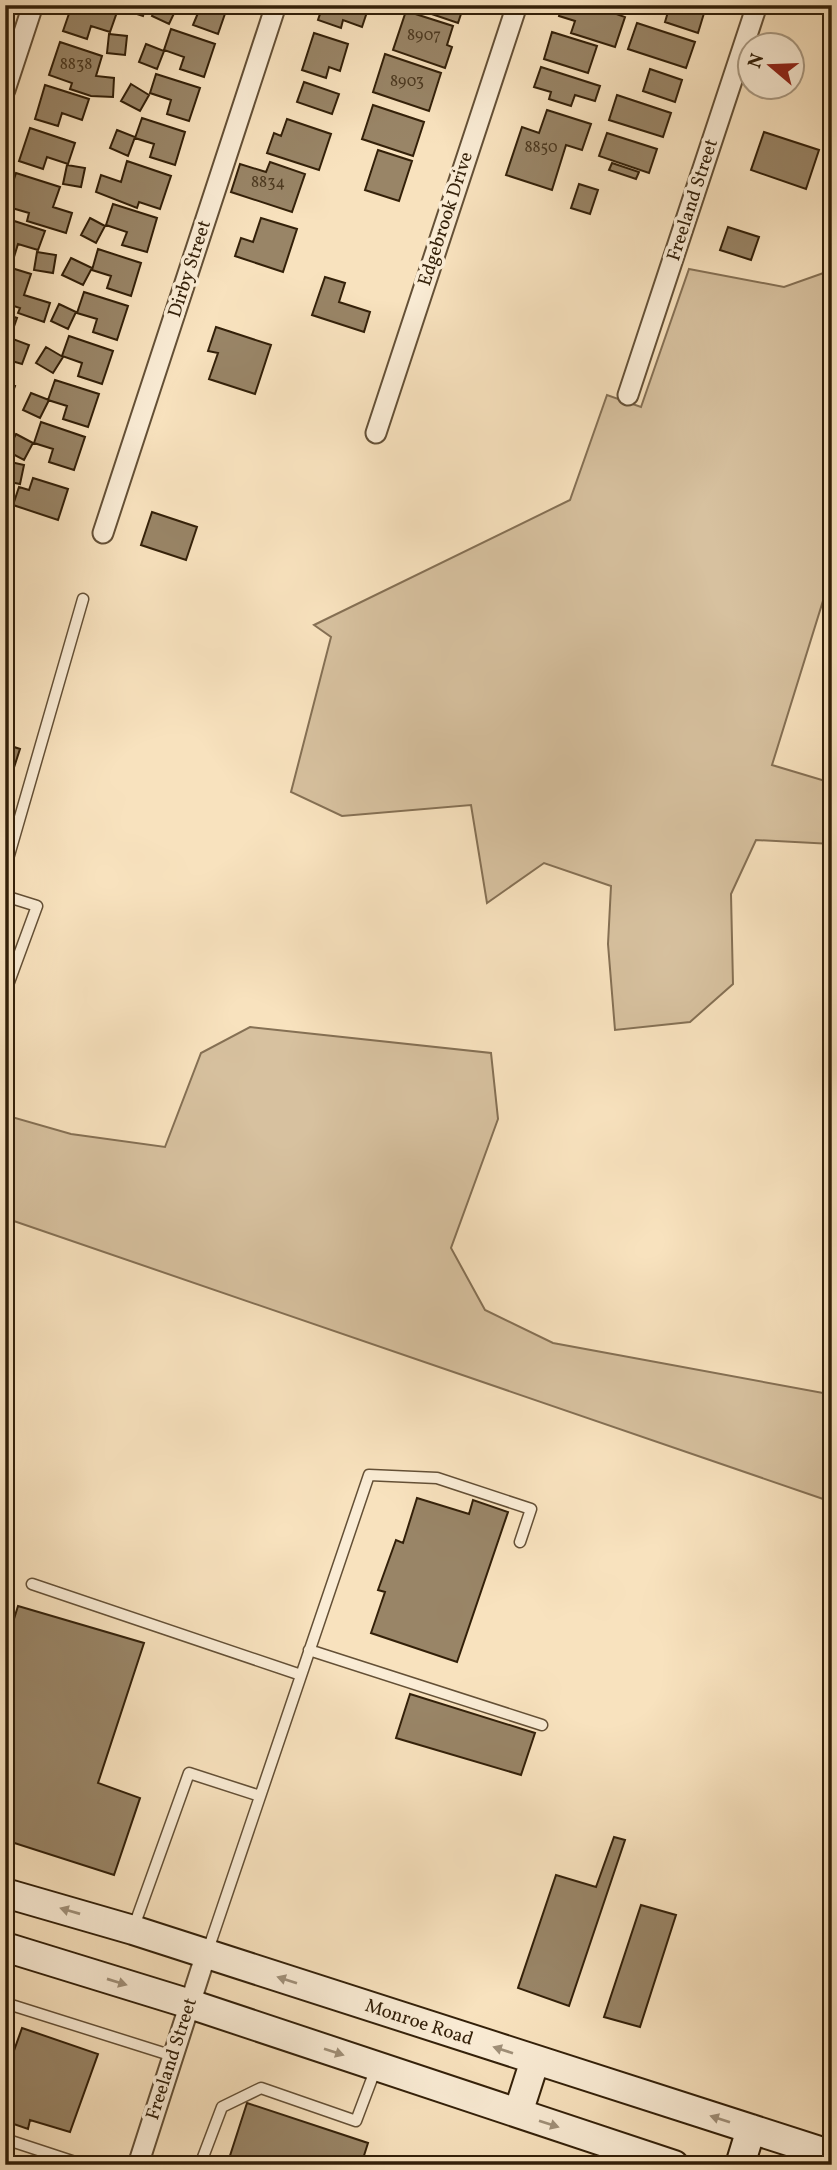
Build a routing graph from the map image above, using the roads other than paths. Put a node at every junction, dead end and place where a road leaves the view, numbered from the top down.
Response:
1 (33, 5) edge
2 (276, 5) edge
3 (517, 5) edge
4 (757, 5) edge
5 (5, 90) edge
6 (628, 395) dead end
7 (376, 433) dead end
8 (103, 533) dead end
9 (83, 599) dead end
10 (5, 869) edge
11 (5, 896) edge
12 (5, 993) edge
13 (520, 1542) dead end
14 (32, 1584) dead end
15 (309, 1650) junction
16 (301, 1675) junction
17 (542, 1725) dead end
18 (260, 1796) junction
19 (5, 1892) edge
20 (133, 1930) junction
21 (5, 1947) edge
22 (206, 1954) junction
23 (5, 2003) edge
24 (190, 2004) junction
25 (173, 2056) junction
26 (535, 2060) junction
27 (376, 2066) junction
28 (518, 2113) junction
29 (751, 2129) junction
30 (5, 2139) edge
31 (832, 2155) edge
32 (84, 2165) edge
33 (138, 2165) edge
34 (200, 2165) edge
35 (674, 2165) edge
36 (740, 2165) edge

1 - 5 street
2 - 8 street, Dirby Street
3 - 7 street, Edgebrook Drive
4 - 6 street, Freeland Street
9 - 10 lane
11 - 12 lane
13 - 15 lane
14 - 16 lane
15 - 16 lane
15 - 17 lane
16 - 18 lane
18 - 20 lane
18 - 22 lane
20 -> 19 main road, Monroe Road
20 - 22 main road, Monroe Road
21 -> 24 main road
22 - 24 street, Freeland Street
26 -> 22 main road, Monroe Road
23 - 25 lane
24 - 25 street, Freeland Street
24 -> 27 main road
25 - 33 street, Freeland Street
26 - 28 main road
29 -> 26 main road, Monroe Road
27 - 28 main road
27 - 34 lane
28 -> 35 main road
29 - 31 main road, Monroe Road
29 - 36 main road
30 - 32 lane

